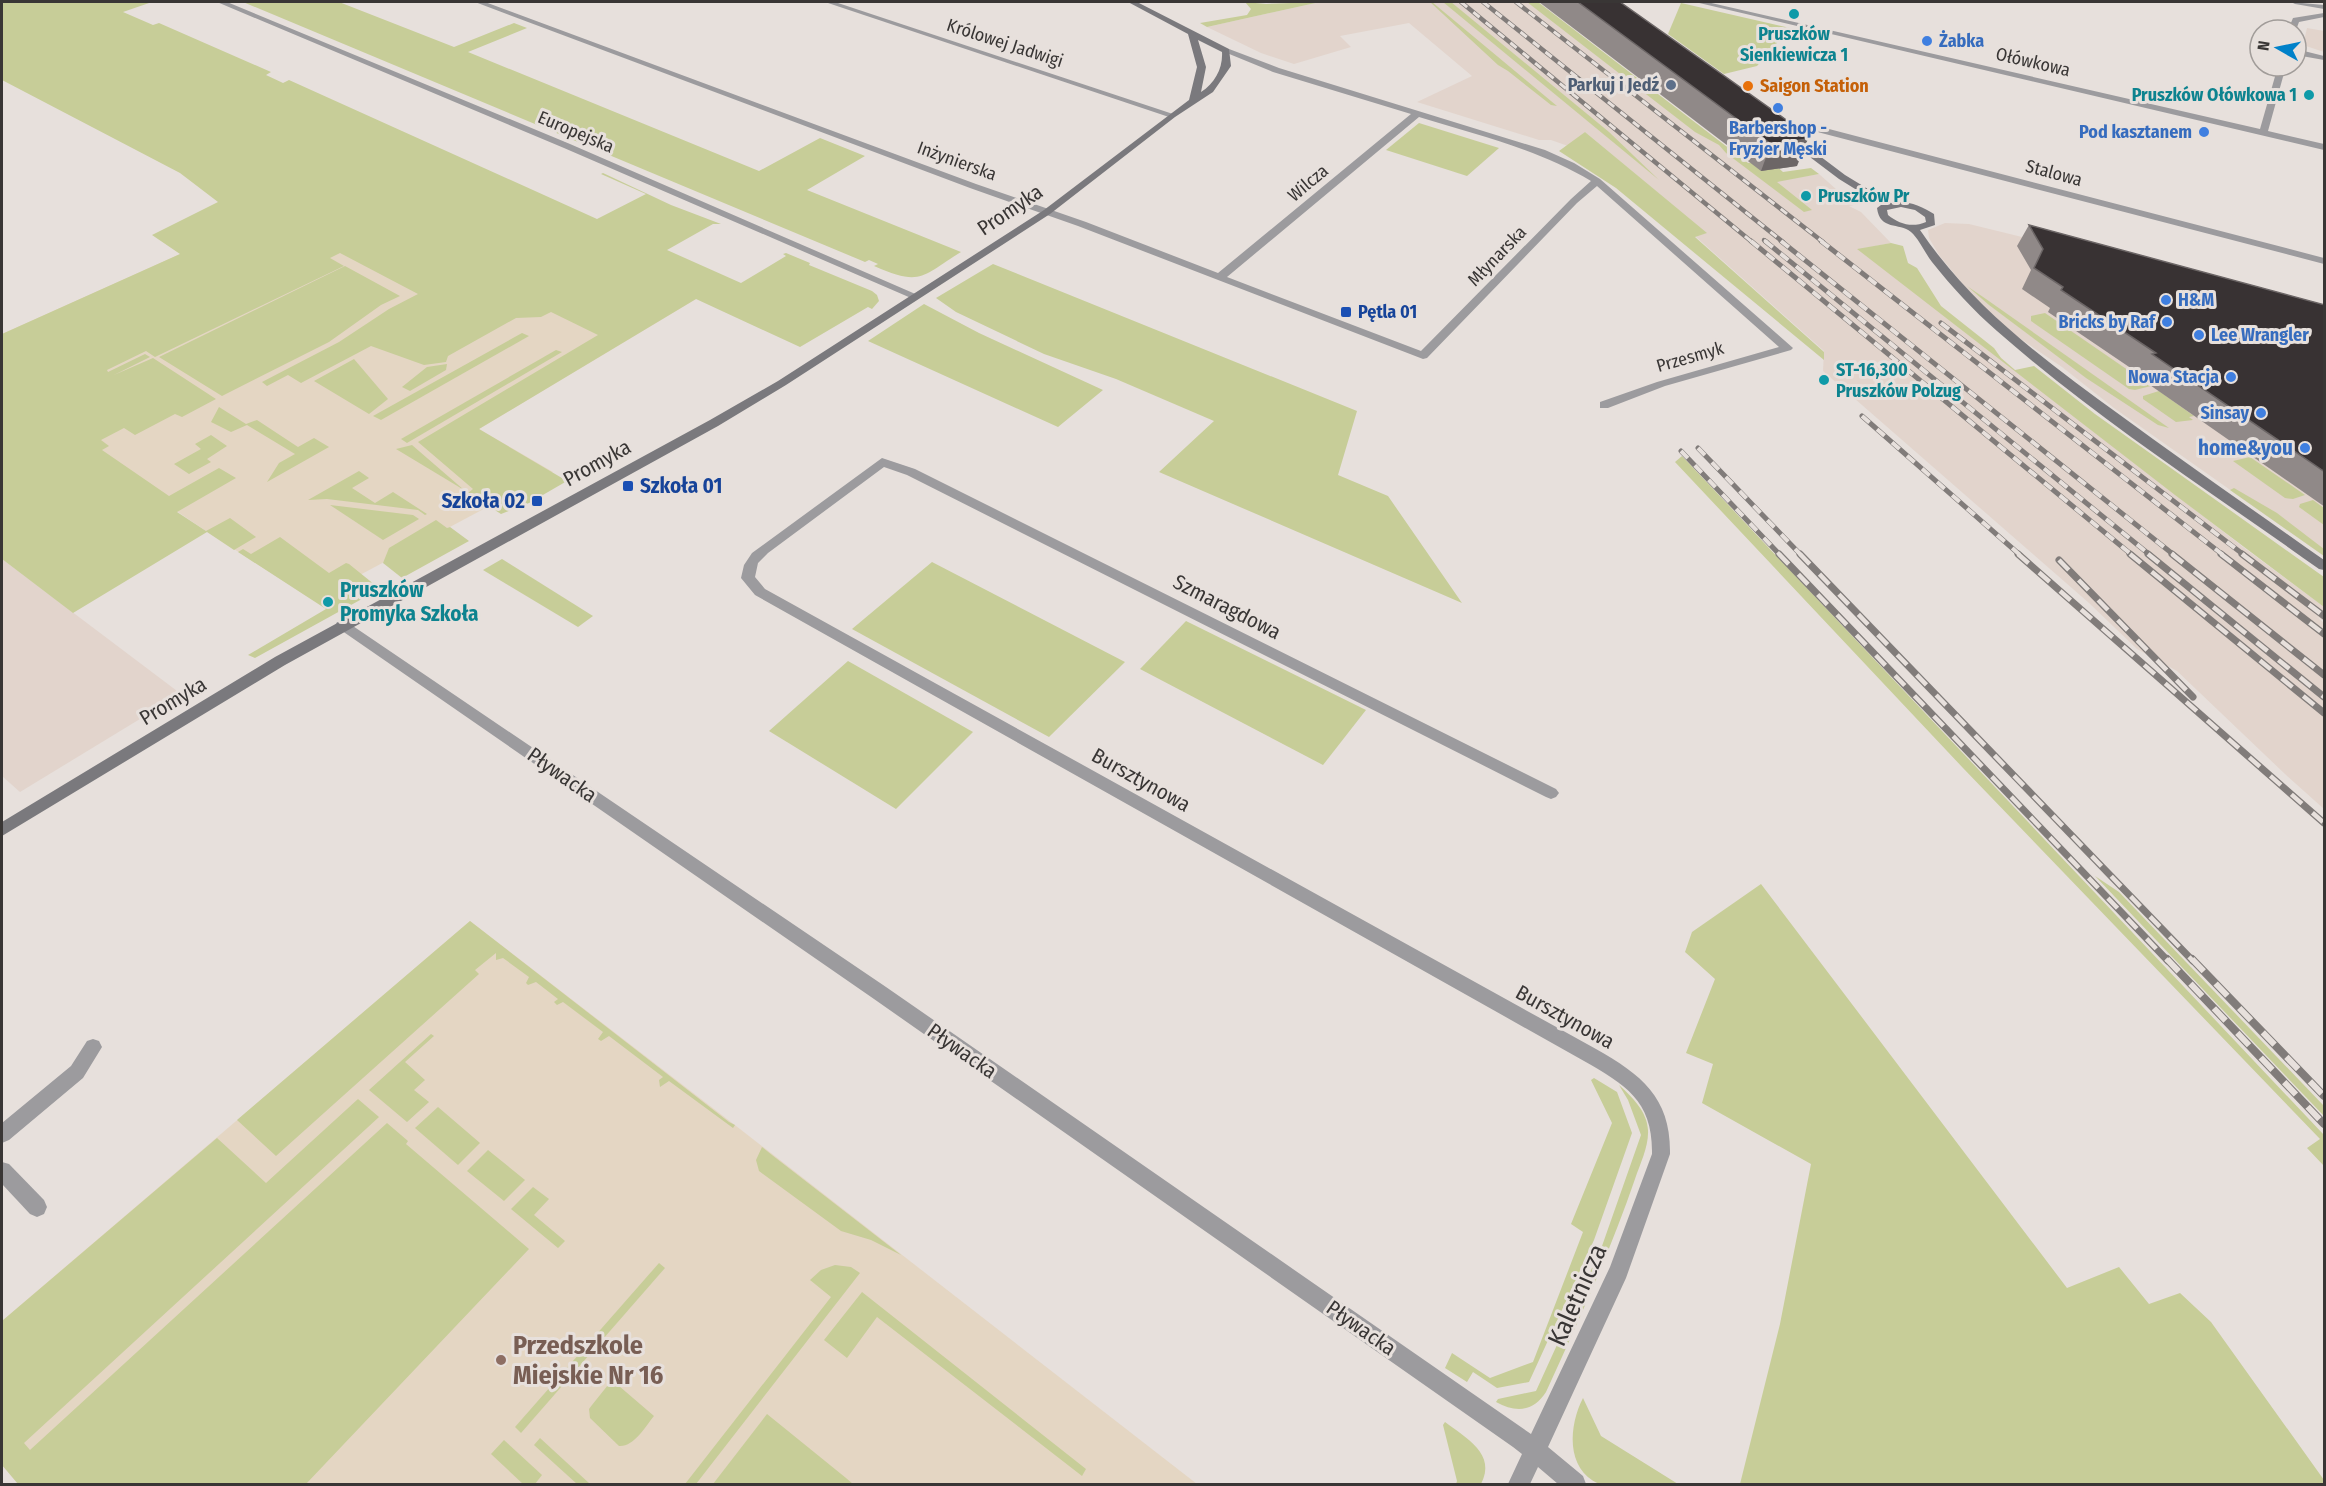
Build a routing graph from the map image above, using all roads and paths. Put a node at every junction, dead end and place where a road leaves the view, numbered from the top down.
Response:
1 (221, 2) edge
2 (479, 2) edge
3 (829, 2) edge
4 (1132, 2) edge
5 (1699, 2) edge
6 (2295, 2) edge
7 (2325, 7) edge
8 (2325, 15) edge
9 (2312, 16) junction
10 (2304, 18) edge
11 (1192, 34) junction
12 (1226, 51) junction
13 (2308, 54) edge
14 (2325, 58) edge
15 (2279, 78) edge
16 (1193, 101) junction
17 (1418, 113) junction
18 (1172, 115) junction
19 (2263, 133) junction
20 (2325, 147) edge
21 (1597, 181) junction
22 (1887, 205) junction
23 (1047, 212) junction
24 (1913, 228) junction
25 (2325, 261) edge
26 (1219, 278) junction
27 (915, 296) junction
28 (1423, 356) joint
29 (1604, 405) dead end
30 (882, 462) joint
31 (2325, 566) edge
32 (342, 626) junction
33 (1551, 793) dead end
34 (2, 830) edge
35 (93, 1047) dead end
36 (1660, 1122) joint
37 (2, 1134) edge
38 (2, 1171) edge
39 (37, 1207) dead end
40 (1536, 1451) junction
41 (1520, 1485) edge
42 (1575, 1485) edge

1 - 27 street, Europejska
2 - 23 street, Inżynierska
3 - 18 street, Królowej Jadwigi
4 - 11 street
5 - 19 street, Ołówkowa
6 - 7 street
6 - 9 street
8 - 9 street
9 - 10 street
11 - 12 street
11 - 16 street
12 - 16 street, Promyka
12 - 17 street
13 - 14 street
15 - 19 street
16 - 18 street, Promyka
17 - 21 street
17 - 26 street, Wilcza
18 - 23 street, Promyka
19 - 20 street, Ołówkowa
21 - 28 street, Młynarska
21 - 29 street, Przesmyk
22 - 24 street
22 - 24 street
22 - 25 street, Stalowa
23 - 26 street, Inżynierska
23 - 27 street, Promyka
24 - 31 street
26 - 28 street, Inżynierska
27 - 32 street, Promyka
30 - 33 street, Szmaragdowa
30 - 36 street, Bursztynowa
32 - 34 street, Promyka
32 - 40 street, Pływacka
35 - 37 street
36 - 40 street, Kaletnicza
38 - 39 street
40 - 41 street, Kaletnicza
40 - 42 street, Pływacka

